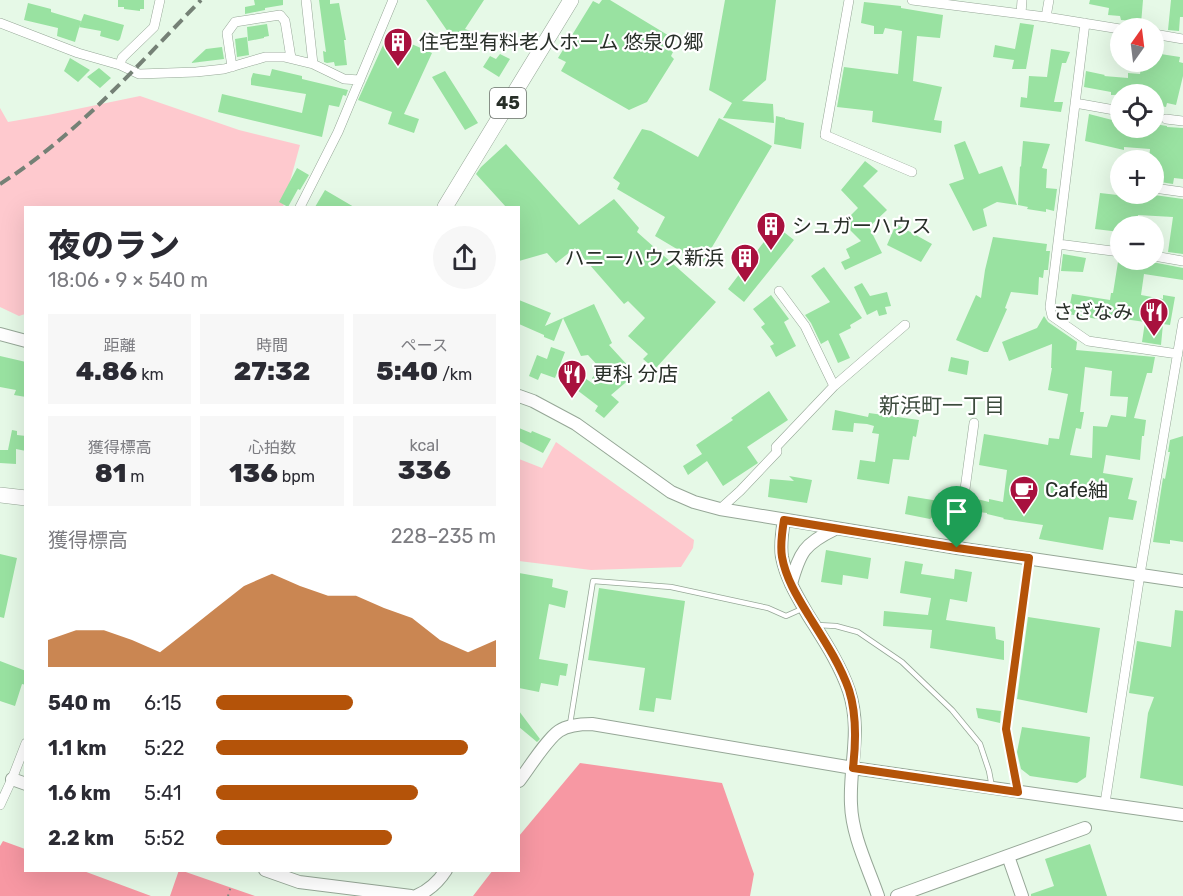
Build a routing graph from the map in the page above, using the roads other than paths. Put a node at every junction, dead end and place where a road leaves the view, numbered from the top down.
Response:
1 (159, 0) edge
2 (306, 0) edge
3 (393, 0) edge
4 (571, 0) edge
5 (849, 0) edge
6 (912, 0) edge
7 (1022, 0) edge
8 (1049, 0) edge
9 (1021, 14) junction
10 (1046, 17) junction
11 (0, 23) edge
12 (1085, 23) junction
13 (1110, 27) edge
14 (1164, 36) edge
15 (1183, 39) edge
16 (291, 58) junction
17 (313, 64) junction
18 (120, 65) junction
19 (232, 67) junction
20 (360, 80) junction
21 (1076, 103) junction
22 (1110, 109) edge
23 (1166, 119) dead end
24 (1183, 121) edge
25 (912, 172) dead end
26 (1164, 189) edge
27 (1183, 192) edge
28 (301, 206) edge
29 (446, 206) edge
30 (1058, 244) junction
31 (1110, 251) edge
32 (1164, 258) edge
33 (1183, 261) edge
34 (779, 291) dead end
35 (1183, 322) edge
36 (905, 326) dead end
37 (0, 334) edge
38 (24, 340) edge
39 (1178, 354) junction
40 (834, 386) junction
41 (520, 396) edge
42 (974, 423) dead end
43 (0, 495) edge
44 (24, 498) edge
45 (720, 509) junction
46 (784, 520) junction
47 (835, 529) junction
48 (957, 548) junction
49 (1029, 558) junction
50 (1140, 574) junction
51 (1183, 581) edge
52 (791, 584) junction
53 (804, 608) junction
54 (815, 625) junction
55 (570, 726) junction
56 (24, 748) edge
57 (853, 768) junction
58 (12, 779) junction
59 (520, 780) edge
60 (24, 783) edge
61 (992, 788) junction
62 (1018, 792) junction
63 (1105, 804) junction
64 (0, 805) edge
65 (1183, 815) edge
66 (1085, 828) dead end
67 (1008, 856) junction
68 (271, 872) edge
69 (445, 872) edge
70 (411, 896) edge
71 (416, 896) edge
72 (878, 896) edge
73 (897, 896) edge
74 (1022, 896) edge

1 - 18 street
2 - 17 street
3 - 20 street
4 - 29 highway, 45
5 - 25 street
6 - 9 street
7 - 9 street
8 - 10 street
9 - 10 street
10 - 12 street
11 - 18 street
12 - 13 street
12 - 21 street
14 - 15 street
16 - 17 street
16 - 19 street
16 - 19 street
17 - 20 street
18 - 19 street
20 - 28 street
21 - 22 street
21 - 30 street
23 - 24 street
26 - 27 street
30 - 31 street
30 - 39 street
32 - 33 street
34 - 40 street
35 - 39 street
36 - 40 street
37 - 38 street
39 - 50 street
40 - 45 street
41 - 45 street
42 - 48 street
43 - 44 highway
45 - 46 street
46 - 47 street
46 - 52 street
47 - 48 street
47 - 52 street
48 - 49 street
49 - 50 street
49 - 62 street
50 - 51 street
50 - 63 street
52 - 53 street
53 - 54 street
53 - 55 lane
54 - 57 street
54 - 61 lane
55 - 57 street
55 - 59 street
56 - 58 street
57 - 61 street
57 - 72 street
58 - 60 street
58 - 64 street
61 - 62 street
62 - 63 street
63 - 65 street
66 - 67 street
67 - 73 street
67 - 74 street
68 - 70 street
69 - 71 street

